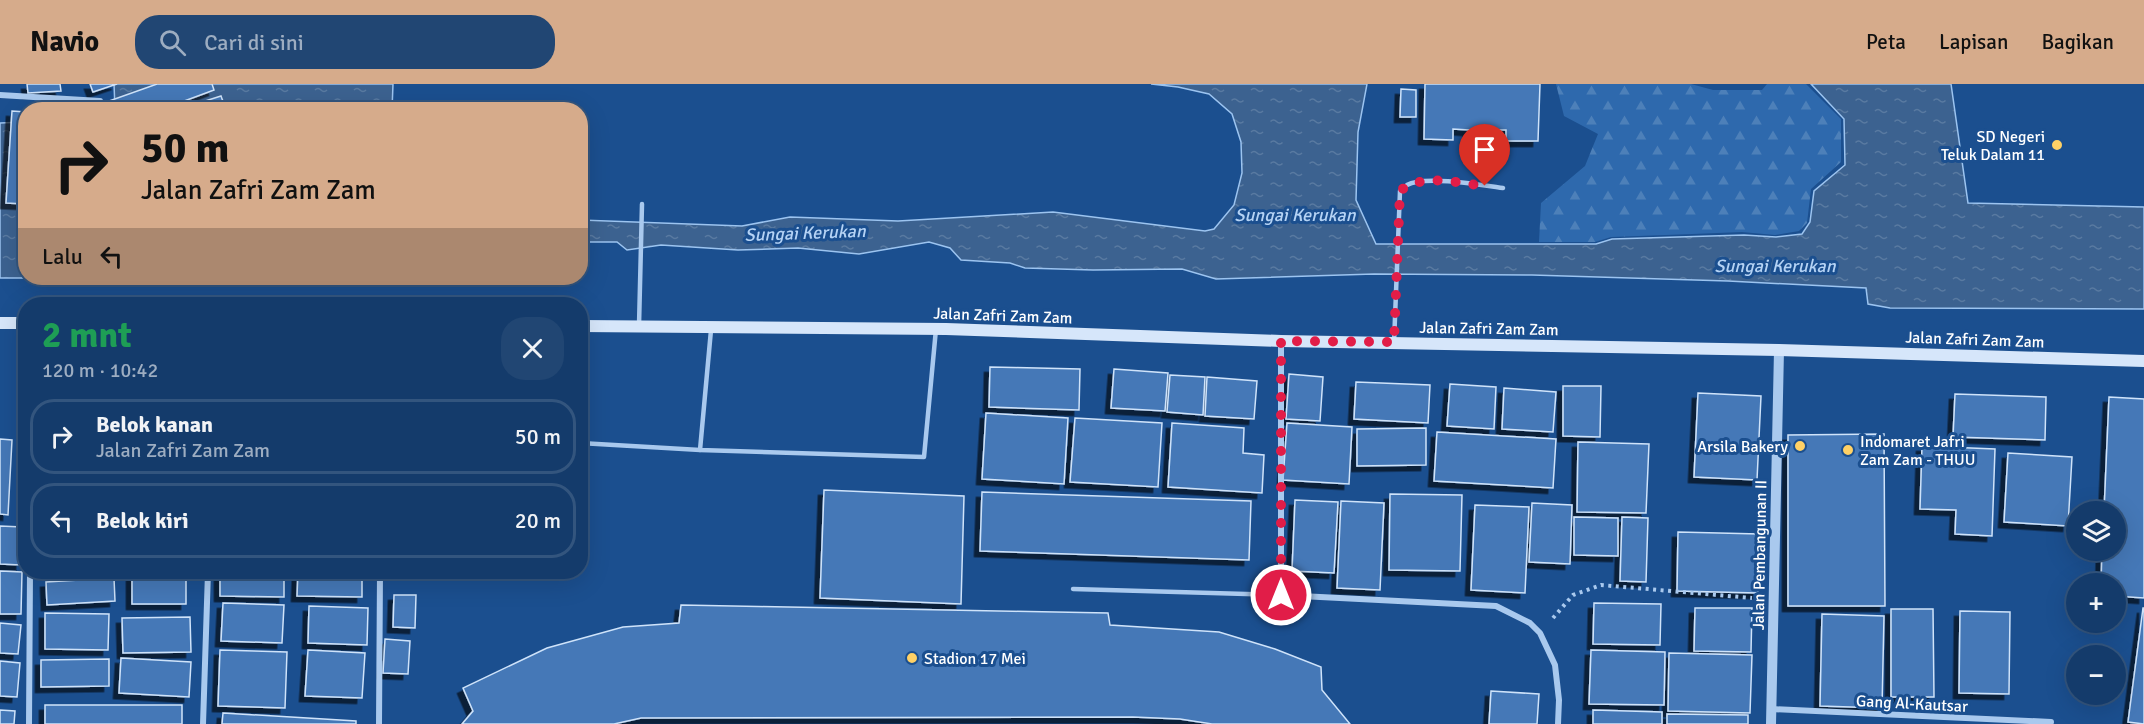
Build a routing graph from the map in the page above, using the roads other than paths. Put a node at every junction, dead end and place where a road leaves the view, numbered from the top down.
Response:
1 (0, 95) edge
2 (100, 102) dead end
3 (1503, 188) dead end
4 (642, 204) dead end
5 (0, 323) edge
6 (18, 323) edge
7 (588, 326) edge
8 (639, 326) junction
9 (711, 327) junction
10 (936, 329) junction
11 (1281, 341) junction
12 (1394, 342) junction
13 (1779, 350) junction
14 (2144, 361) edge
15 (588, 443) edge
16 (700, 450) junction
17 (30, 579) edge
18 (208, 579) edge
19 (380, 579) edge
20 (1072, 590) dead end
21 (1281, 595) junction
22 (1771, 709) junction
23 (2051, 722) dead end
24 (29, 724) edge
25 (203, 724) edge
26 (379, 724) edge
27 (1558, 724) edge
28 (1771, 724) edge

1 - 2 street
3 - 12 lane
4 - 8 lane
5 - 6 main road
7 - 8 main road, Jalan Zafri Zam Zam
8 - 9 main road, Jalan Zafri Zam Zam
9 - 10 main road, Jalan Zafri Zam Zam
9 - 16 lane
10 - 11 main road, Jalan Zafri Zam Zam
10 - 16 lane
11 - 12 main road, Jalan Zafri Zam Zam
11 - 21 street
12 - 13 main road, Jalan Zafri Zam Zam
13 - 14 main road, Jalan Zafri Zam Zam
13 - 22 street, Jalan Pembangunan II
15 - 16 lane
17 - 24 street
18 - 25 street
19 - 26 street
20 - 21 lane
21 - 27 street
22 - 23 street, Gang Al-Kautsar
22 - 28 street, Jalan Pembangunan II

